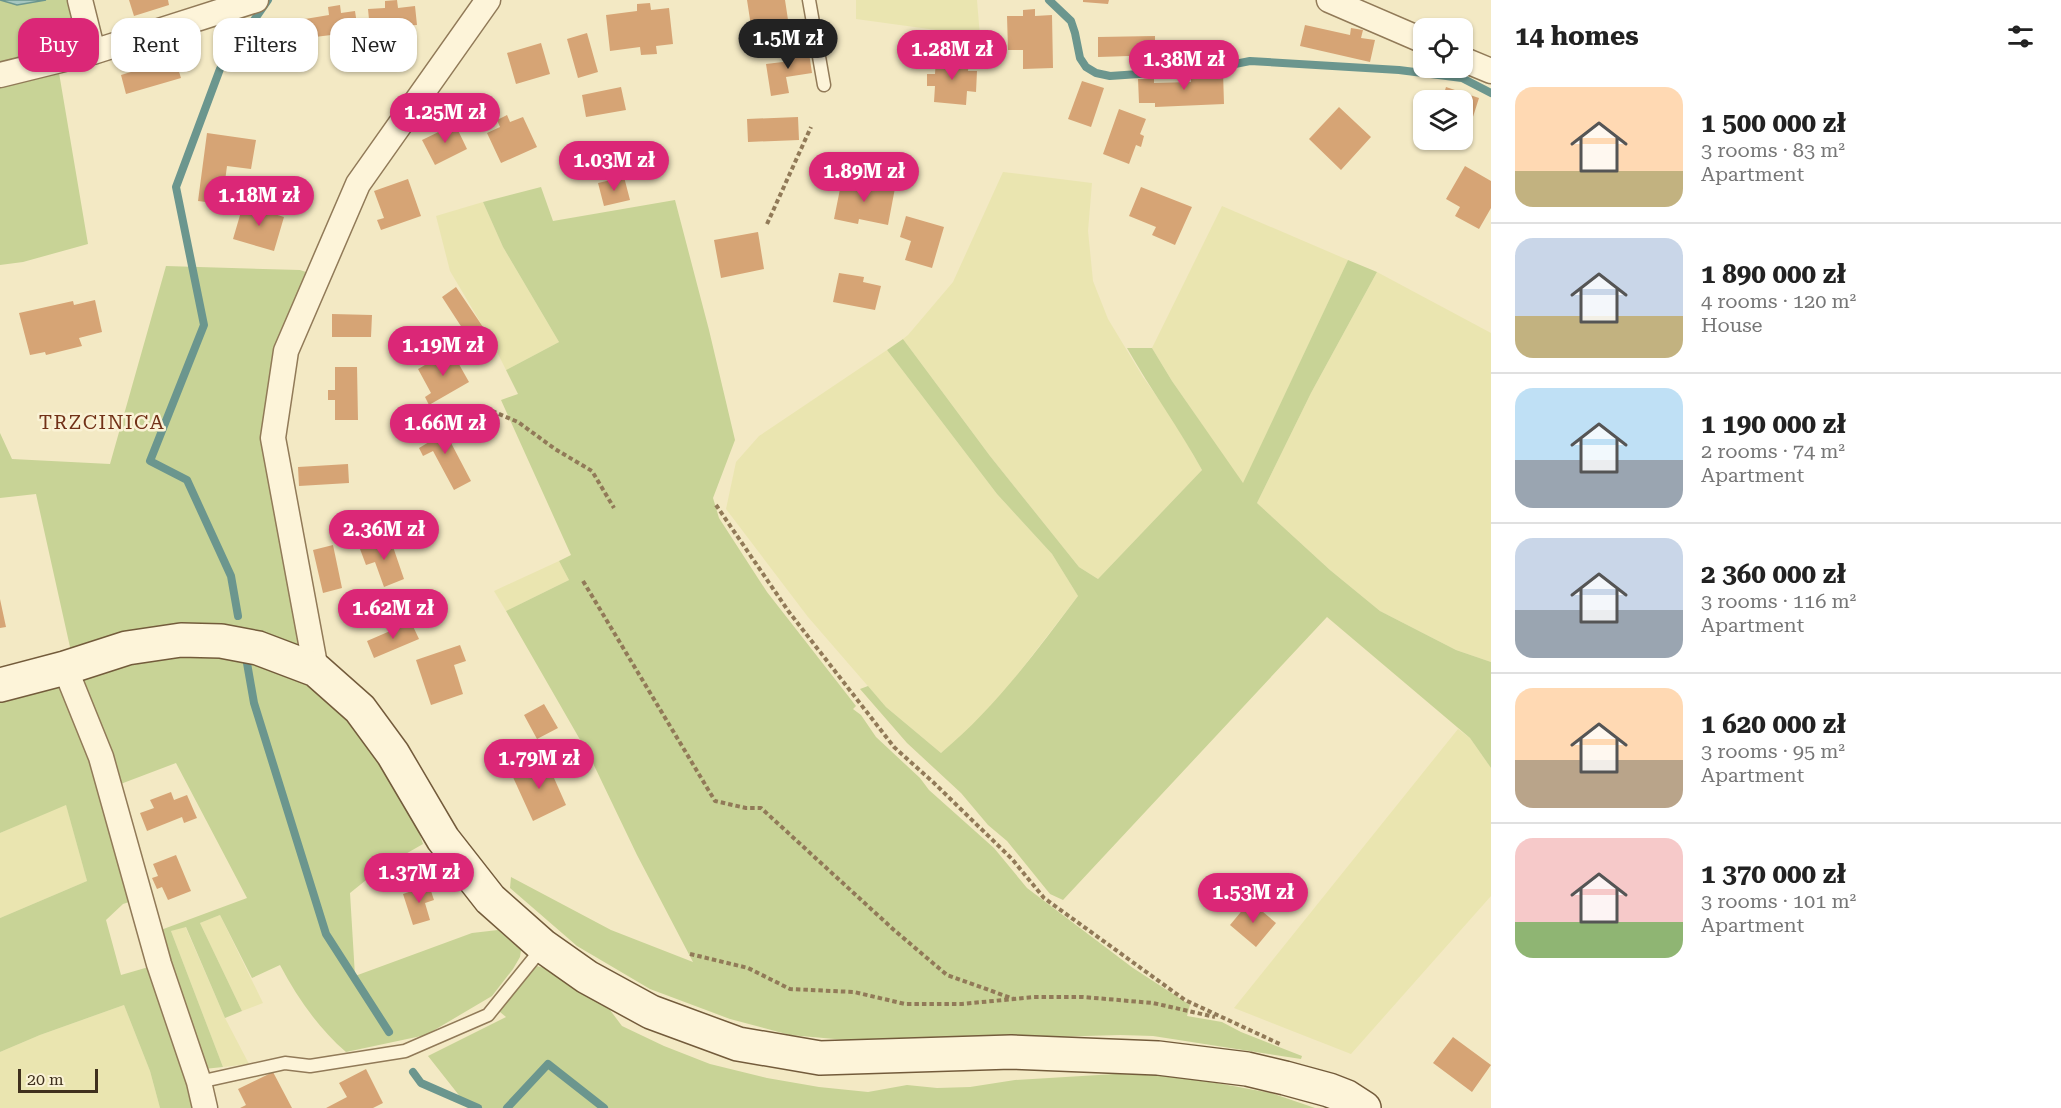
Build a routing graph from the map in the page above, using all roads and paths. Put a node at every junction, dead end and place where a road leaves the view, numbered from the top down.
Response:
1 (80, 0) edge
2 (488, 0) edge
3 (809, 0) edge
4 (1329, 0) edge
5 (252, 1) edge
6 (84, 18) edge
7 (1413, 36) edge
8 (99, 50) edge
9 (1473, 64) edge
10 (18, 71) edge
11 (1491, 71) edge
12 (0, 75) edge
13 (824, 85) dead end
14 (811, 127) dead end
15 (767, 224) dead end
16 (485, 408) dead end
17 (716, 505) dead end
18 (615, 508) dead end
19 (584, 581) dead end
20 (64, 668) junction
21 (316, 670) junction
22 (0, 685) edge
23 (543, 946) junction
24 (690, 954) dead end
25 (1014, 999) junction
26 (1225, 1019) junction
27 (1287, 1047) dead end
28 (199, 1082) junction
29 (205, 1108) edge
30 (1364, 1108) edge

1 - 6 street
2 - 21 street
3 - 13 lane
4 - 7 street
5 - 8 street
9 - 11 street
10 - 12 street
14 - 15 path
16 - 18 path
17 - 26 path
19 - 25 path
20 - 21 street
20 - 22 street
20 - 28 street
21 - 23 street
23 - 28 lane
23 - 30 street
24 - 25 path
25 - 26 path
26 - 27 path
28 - 29 street

